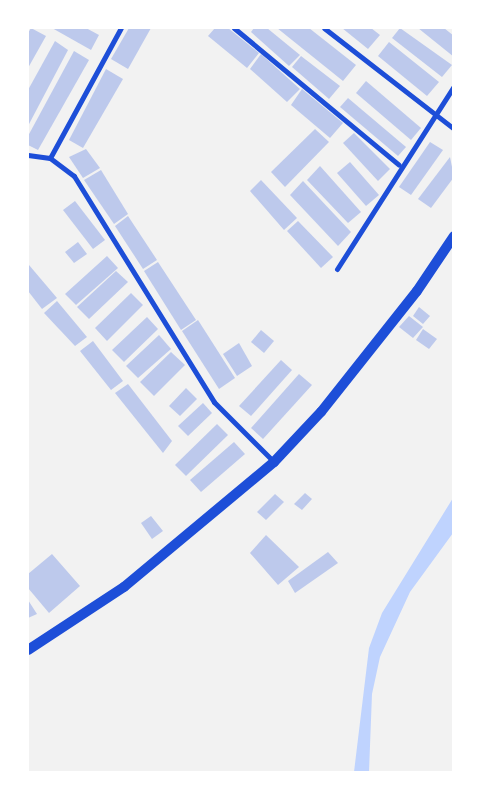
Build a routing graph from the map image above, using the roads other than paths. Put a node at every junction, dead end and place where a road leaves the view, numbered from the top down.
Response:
1 (121, 28) edge
2 (234, 28) edge
3 (324, 28) edge
4 (454, 86) edge
5 (435, 114) junction
6 (454, 129) edge
7 (28, 155) edge
8 (50, 158) junction
9 (399, 165) junction
10 (454, 236) edge
11 (337, 269) dead end
12 (274, 462) junction
13 (28, 650) edge

1 - 8 street
2 - 9 street
3 - 5 street
4 - 5 street
5 - 6 street
5 - 9 street
7 - 8 street
8 - 12 street
9 - 11 street
10 - 12 main road
12 - 13 main road

